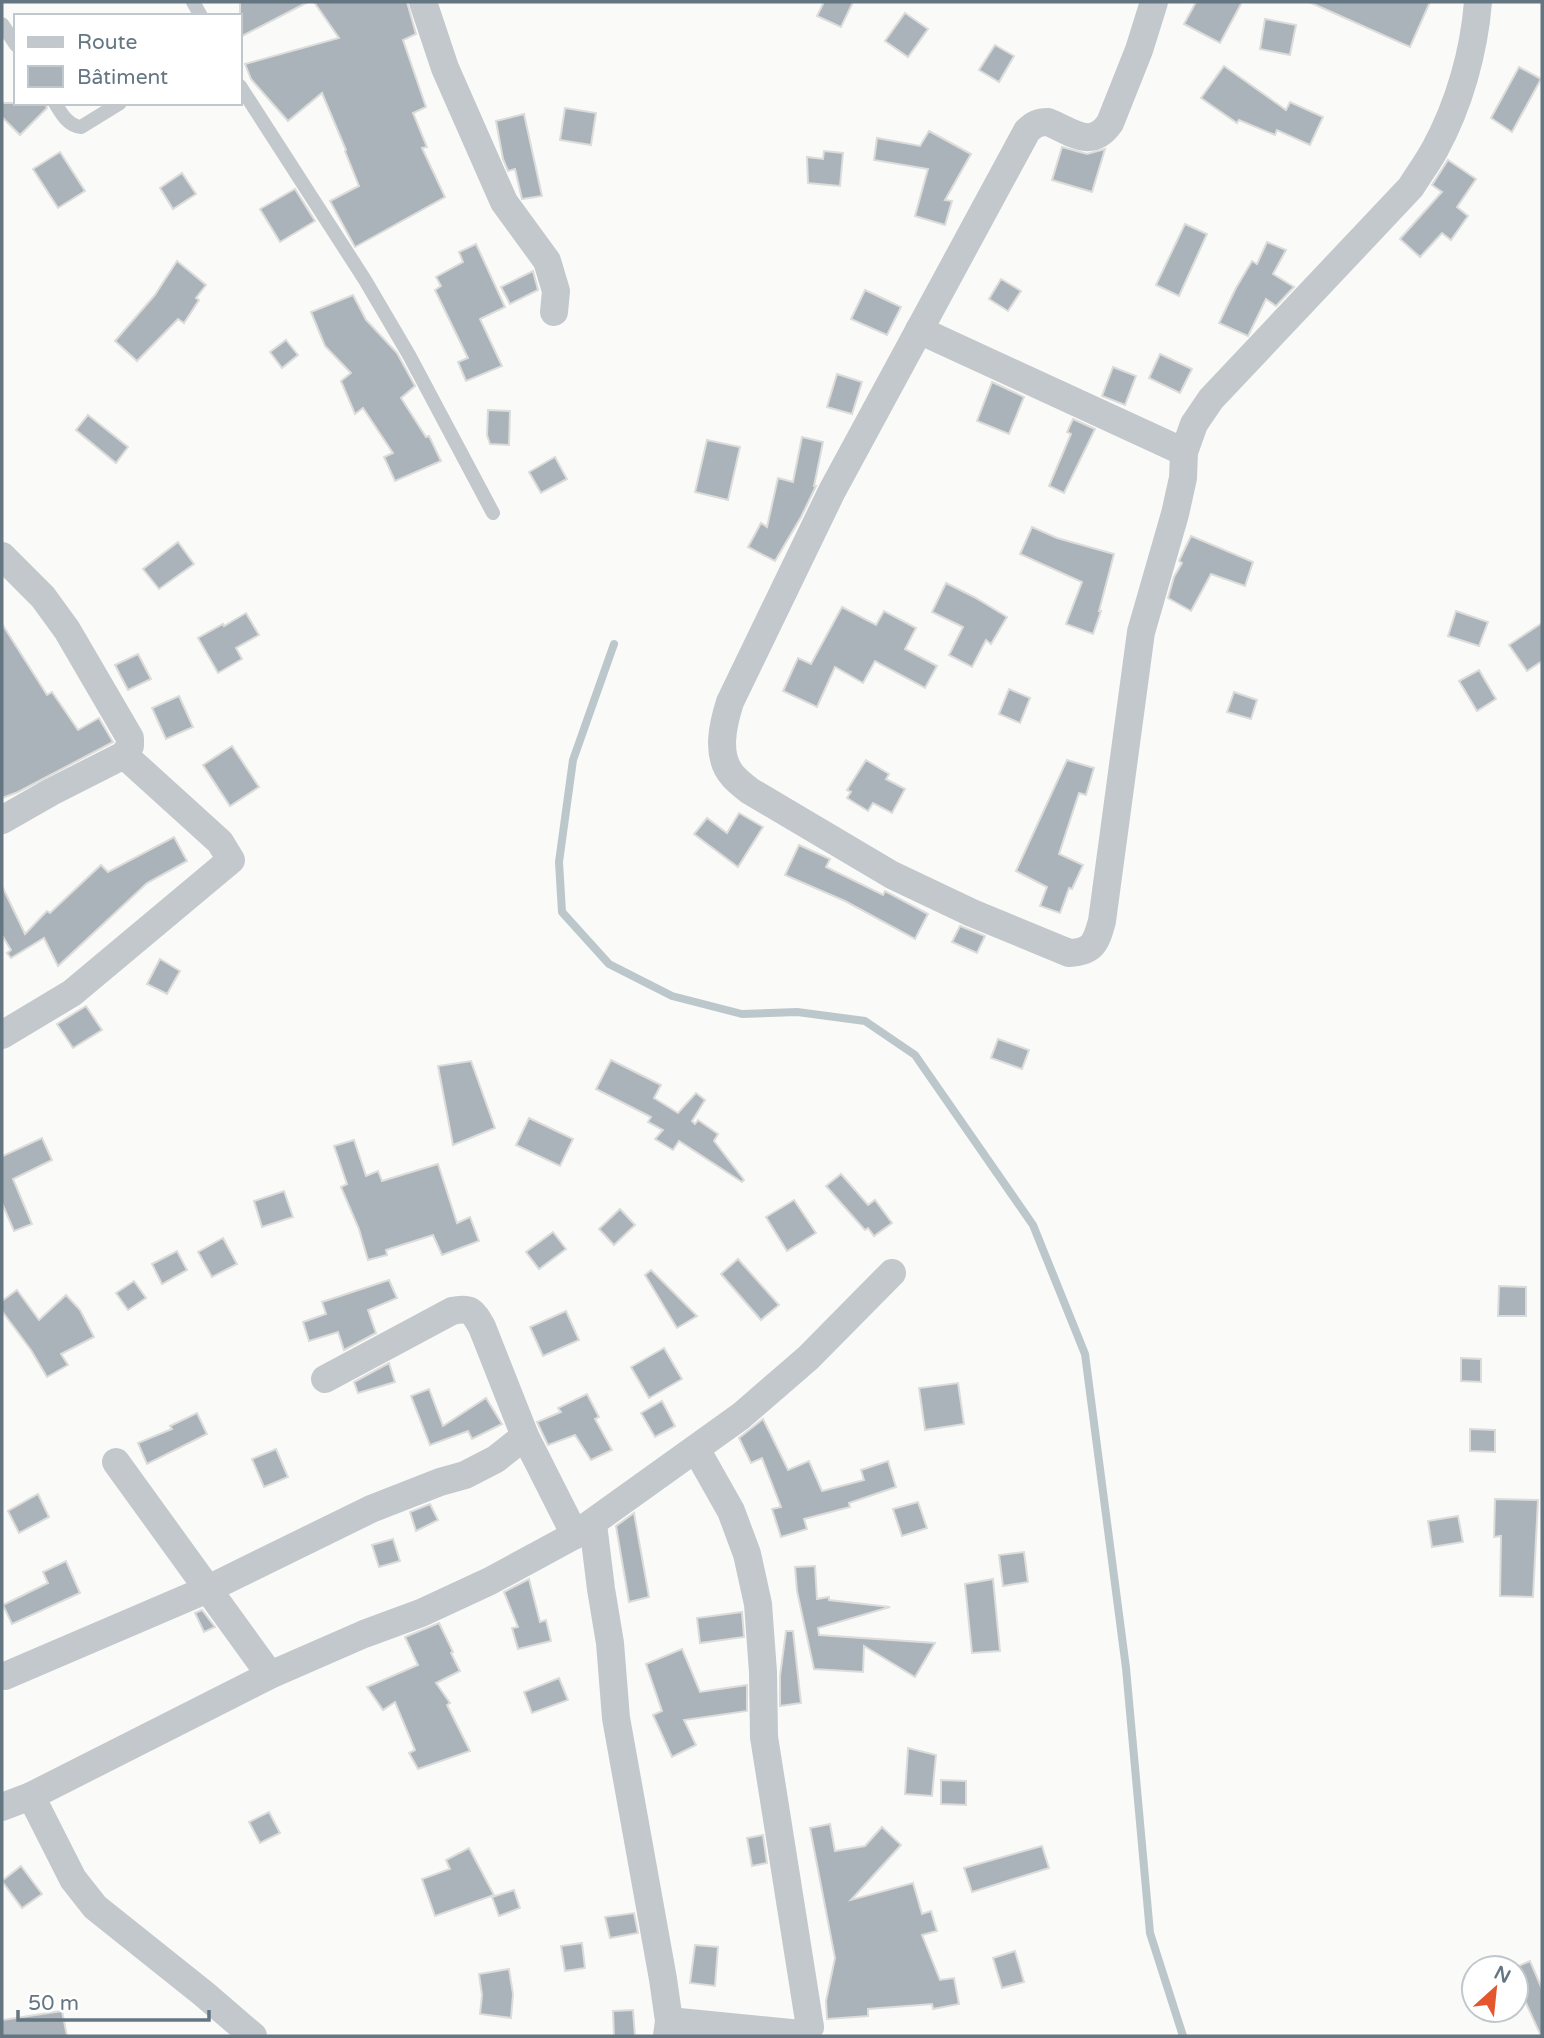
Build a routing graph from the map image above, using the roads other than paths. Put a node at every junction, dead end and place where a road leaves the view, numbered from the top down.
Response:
1 (423, 2) edge
2 (1154, 2) edge
3 (1478, 2) edge
4 (2, 24) edge
5 (14, 42) edge
6 (242, 89) edge
7 (56, 105) edge
8 (117, 105) edge
9 (554, 312) dead end
10 (919, 330) junction
11 (1184, 452) junction
12 (494, 513) dead end
13 (2, 556) edge
14 (124, 755) junction
15 (2, 820) edge
16 (2, 1035) edge
17 (892, 1273) dead end
18 (325, 1379) dead end
19 (525, 1436) junction
20 (696, 1449) junction
21 (116, 1462) dead end
22 (584, 1529) junction
23 (208, 1589) junction
24 (270, 1675) junction
25 (5, 1676) dead end
26 (31, 1796) junction
27 (2, 1807) edge
28 (668, 2029) edge
29 (253, 2036) edge

1 - 9 street
2 - 10 street
3 - 11 street
4 - 5 lane
6 - 12 lane
7 - 8 lane
10 - 11 street
10 - 11 street
13 - 14 street
14 - 15 street
14 - 16 street
17 - 20 street
18 - 19 street
19 - 22 street
19 - 23 street
20 - 22 street
20 - 28 street
21 - 23 street
22 - 24 street
22 - 28 street
23 - 24 street
23 - 25 street
24 - 26 street
26 - 27 street
26 - 29 street

